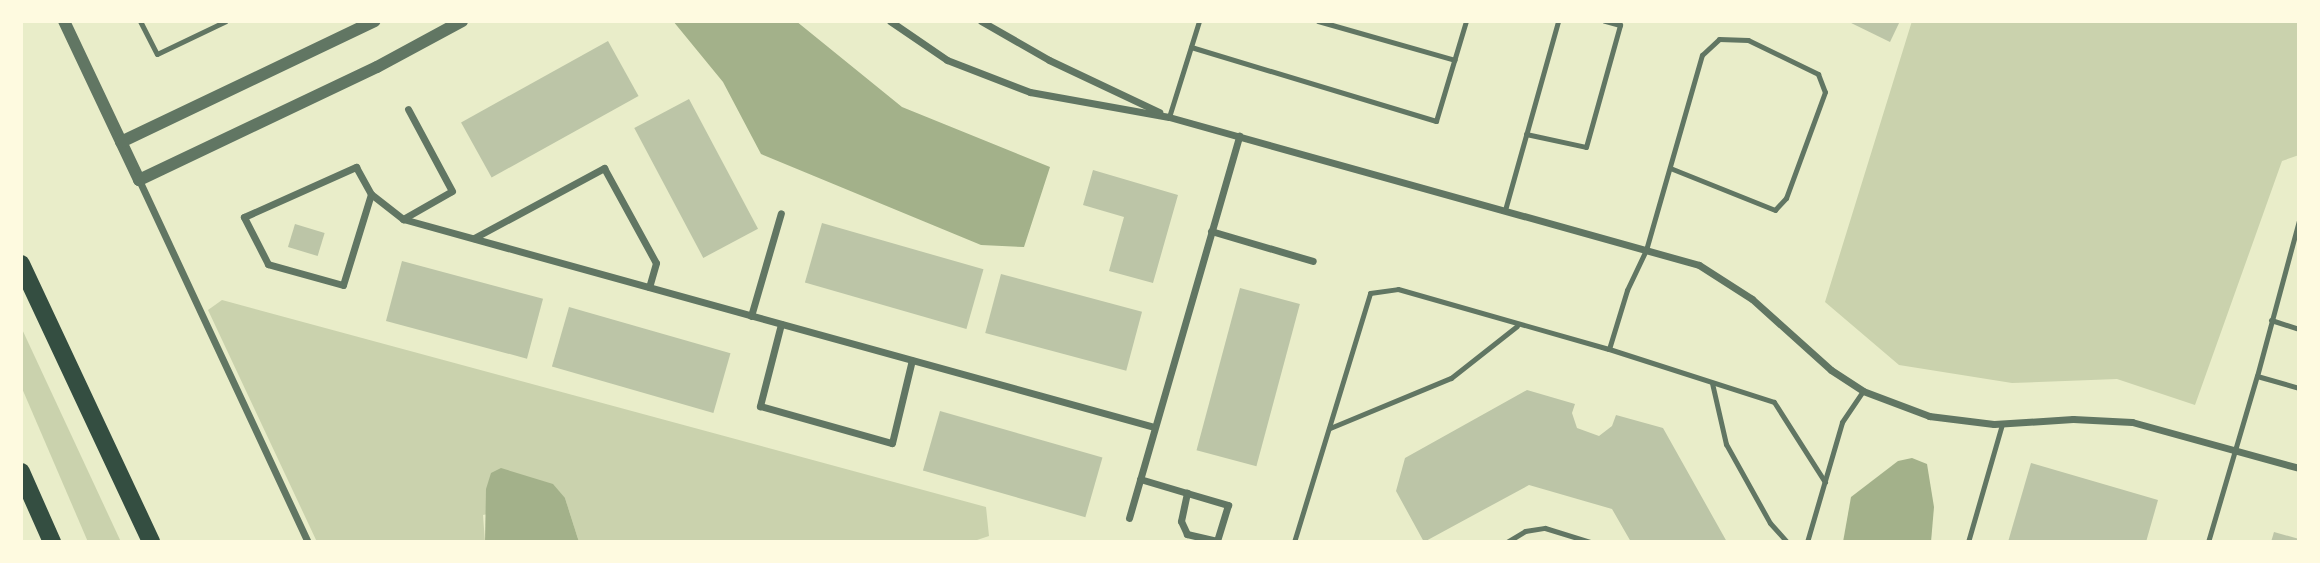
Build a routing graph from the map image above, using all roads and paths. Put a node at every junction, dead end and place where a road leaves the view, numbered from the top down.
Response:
1 (64, 21) edge
2 (140, 21) edge
3 (226, 21) edge
4 (375, 21) edge
5 (462, 21) edge
6 (890, 21) edge
7 (981, 21) edge
8 (1199, 21) edge
9 (1318, 21) edge
10 (1466, 21) edge
11 (1558, 21) edge
12 (1605, 21) edge
13 (1191, 47) junction
14 (1455, 60) junction
15 (408, 109) dead end
16 (1169, 117) junction
17 (1526, 135) junction
18 (1239, 136) junction
19 (121, 142) junction
20 (1670, 168) junction
21 (139, 180) junction
22 (371, 194) junction
23 (1505, 211) junction
24 (781, 213) dead end
25 (402, 219) junction
26 (2299, 220) edge
27 (1211, 231) junction
28 (473, 239) junction
29 (1646, 250) junction
30 (1314, 261) dead end
31 (21, 264) edge
32 (649, 287) junction
33 (751, 316) junction
34 (2271, 320) junction
35 (781, 324) junction
36 (1517, 326) junction
37 (2299, 329) edge
38 (1609, 349) junction
39 (912, 360) junction
40 (2257, 376) junction
41 (1712, 383) junction
42 (2299, 388) edge
43 (1863, 391) junction
44 (2002, 424) junction
45 (1154, 427) junction
46 (1330, 428) junction
47 (2235, 449) junction
48 (2299, 468) edge
49 (21, 472) edge
50 (1140, 479) junction
51 (1825, 482) junction
52 (1187, 493) junction
53 (1129, 518) dead end
54 (52, 542) edge
55 (152, 542) edge
56 (308, 542) edge
57 (1294, 542) edge
58 (1507, 542) edge
59 (1590, 542) edge
60 (1787, 542) edge
61 (1807, 542) edge
62 (1968, 542) edge
63 (2208, 542) edge

1 - 19 street
2 - 3 lane
4 - 19 street
5 - 21 street
6 - 16 street
7 - 16 street
8 - 13 lane
9 - 14 lane
10 - 14 lane
11 - 17 lane
12 - 17 lane
13 - 14 lane
13 - 16 lane
15 - 25 street
16 - 18 street
17 - 23 lane
18 - 23 street
18 - 27 street
19 - 21 street
20 - 20 lane
20 - 29 lane
21 - 56 street
22 - 22 street
22 - 25 street
23 - 29 street
24 - 33 street
25 - 28 street
26 - 34 lane
27 - 30 street
27 - 45 street
28 - 32 street
28 - 32 street
29 - 38 lane
29 - 43 street
31 - 55 highway
32 - 33 street
33 - 35 street
34 - 37 lane
34 - 40 lane
35 - 39 street
35 - 39 street
36 - 38 lane
36 - 46 lane
36 - 46 lane
38 - 41 lane
39 - 45 street
40 - 42 lane
40 - 47 lane
41 - 51 lane
41 - 60 lane
43 - 44 street
43 - 51 lane
44 - 47 street
44 - 62 lane
45 - 50 street
46 - 57 lane
47 - 48 street
47 - 63 lane
49 - 54 highway
50 - 52 street
50 - 53 street
51 - 61 lane
52 - 52 street
58 - 59 lane

